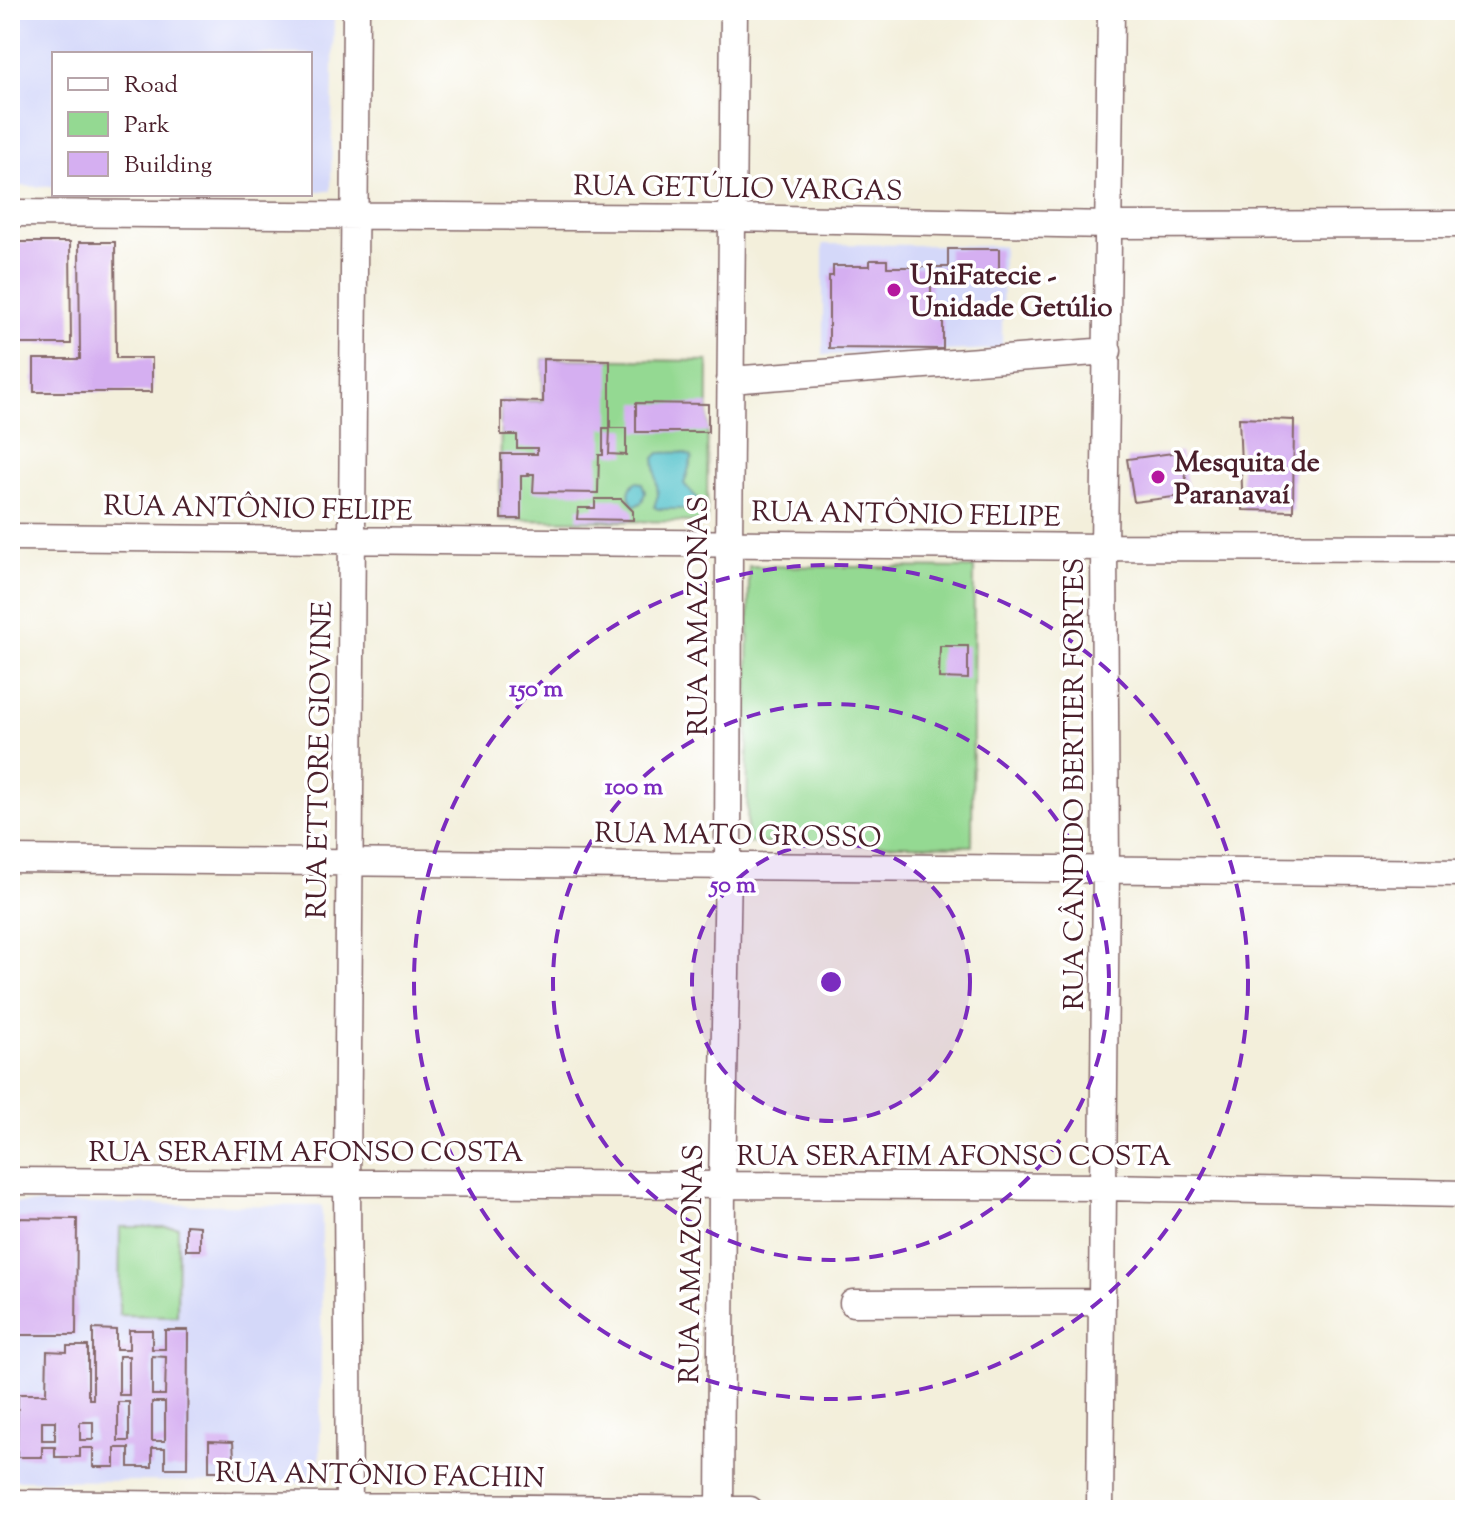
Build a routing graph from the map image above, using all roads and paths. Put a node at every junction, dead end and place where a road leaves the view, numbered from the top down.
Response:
1 (356, 10) edge
2 (734, 10) edge
3 (1111, 10) edge
4 (10, 213) edge
5 (355, 215) junction
6 (732, 218) junction
7 (1465, 224) edge
8 (1109, 225) junction
9 (1108, 351) junction
10 (730, 380) junction
11 (10, 537) edge
12 (352, 540) junction
13 (729, 543) junction
14 (1104, 547) junction
15 (1465, 548) edge
16 (10, 859) edge
17 (349, 862) junction
18 (728, 867) junction
19 (1106, 869) junction
20 (1465, 873) edge
21 (10, 1181) edge
22 (347, 1184) junction
23 (722, 1186) junction
24 (1104, 1187) junction
25 (1465, 1194) edge
26 (1101, 1302) junction
27 (853, 1303) dead end
28 (10, 1503) edge
29 (349, 1508) edge
30 (720, 1510) edge
31 (750, 1510) edge
32 (1100, 1510) edge

1 - 5 street, RUA ETTORE GIOVINE
2 - 6 street, RUA AMAZONAS
3 - 8 street, RUA CÂNDIDO BERTIER FORTES
4 - 5 street, RUA GETÚLIO VARGAS
5 - 6 street, RUA GETÚLIO VARGAS
5 - 12 street, RUA ETTORE GIOVINE
6 - 8 street, RUA GETÚLIO VARGAS
6 - 10 street, RUA AMAZONAS
7 - 8 street, RUA GETÚLIO VARGAS
8 - 9 street, RUA CÂNDIDO BERTIER FORTES
9 - 10 street
9 - 14 street, RUA CÂNDIDO BERTIER FORTES
10 - 13 street, RUA AMAZONAS
11 - 12 street, RUA ANTÔNIO FELIPE
12 - 13 street, RUA ANTÔNIO FELIPE
12 - 17 street, RUA ETTORE GIOVINE
13 - 14 street, RUA ANTÔNIO FELIPE
13 - 18 street, RUA AMAZONAS
14 - 15 street, RUA ANTÔNIO FELIPE
14 - 19 street, RUA CÂNDIDO BERTIER FORTES
16 - 17 street, RUA MATO GROSSO
17 - 18 street, RUA MATO GROSSO
17 - 22 street, RUA ETTORE GIOVINE
18 - 19 street, RUA MATO GROSSO
18 - 23 street, RUA AMAZONAS
19 - 20 street, RUA MATO GROSSO
19 - 24 street, RUA CÂNDIDO BERTIER FORTES
21 - 22 street, RUA SERAFIM AFONSO COSTA
22 - 23 street, RUA SERAFIM AFONSO COSTA
22 - 29 street, RUA ETTORE GIOVINE
23 - 24 street, RUA SERAFIM AFONSO COSTA
23 - 30 street, RUA AMAZONAS
24 - 25 street, RUA SERAFIM AFONSO COSTA
24 - 26 street, RUA CÂNDIDO BERTIER FORTES
26 - 27 street
26 - 32 street, RUA CÂNDIDO BERTIER FORTES
28 - 29 street, RUA ANTÔNIO FACHIN
29 - 30 street, RUA ANTÔNIO FACHIN
30 - 31 street, RUA ANTÔNIO FACHIN

